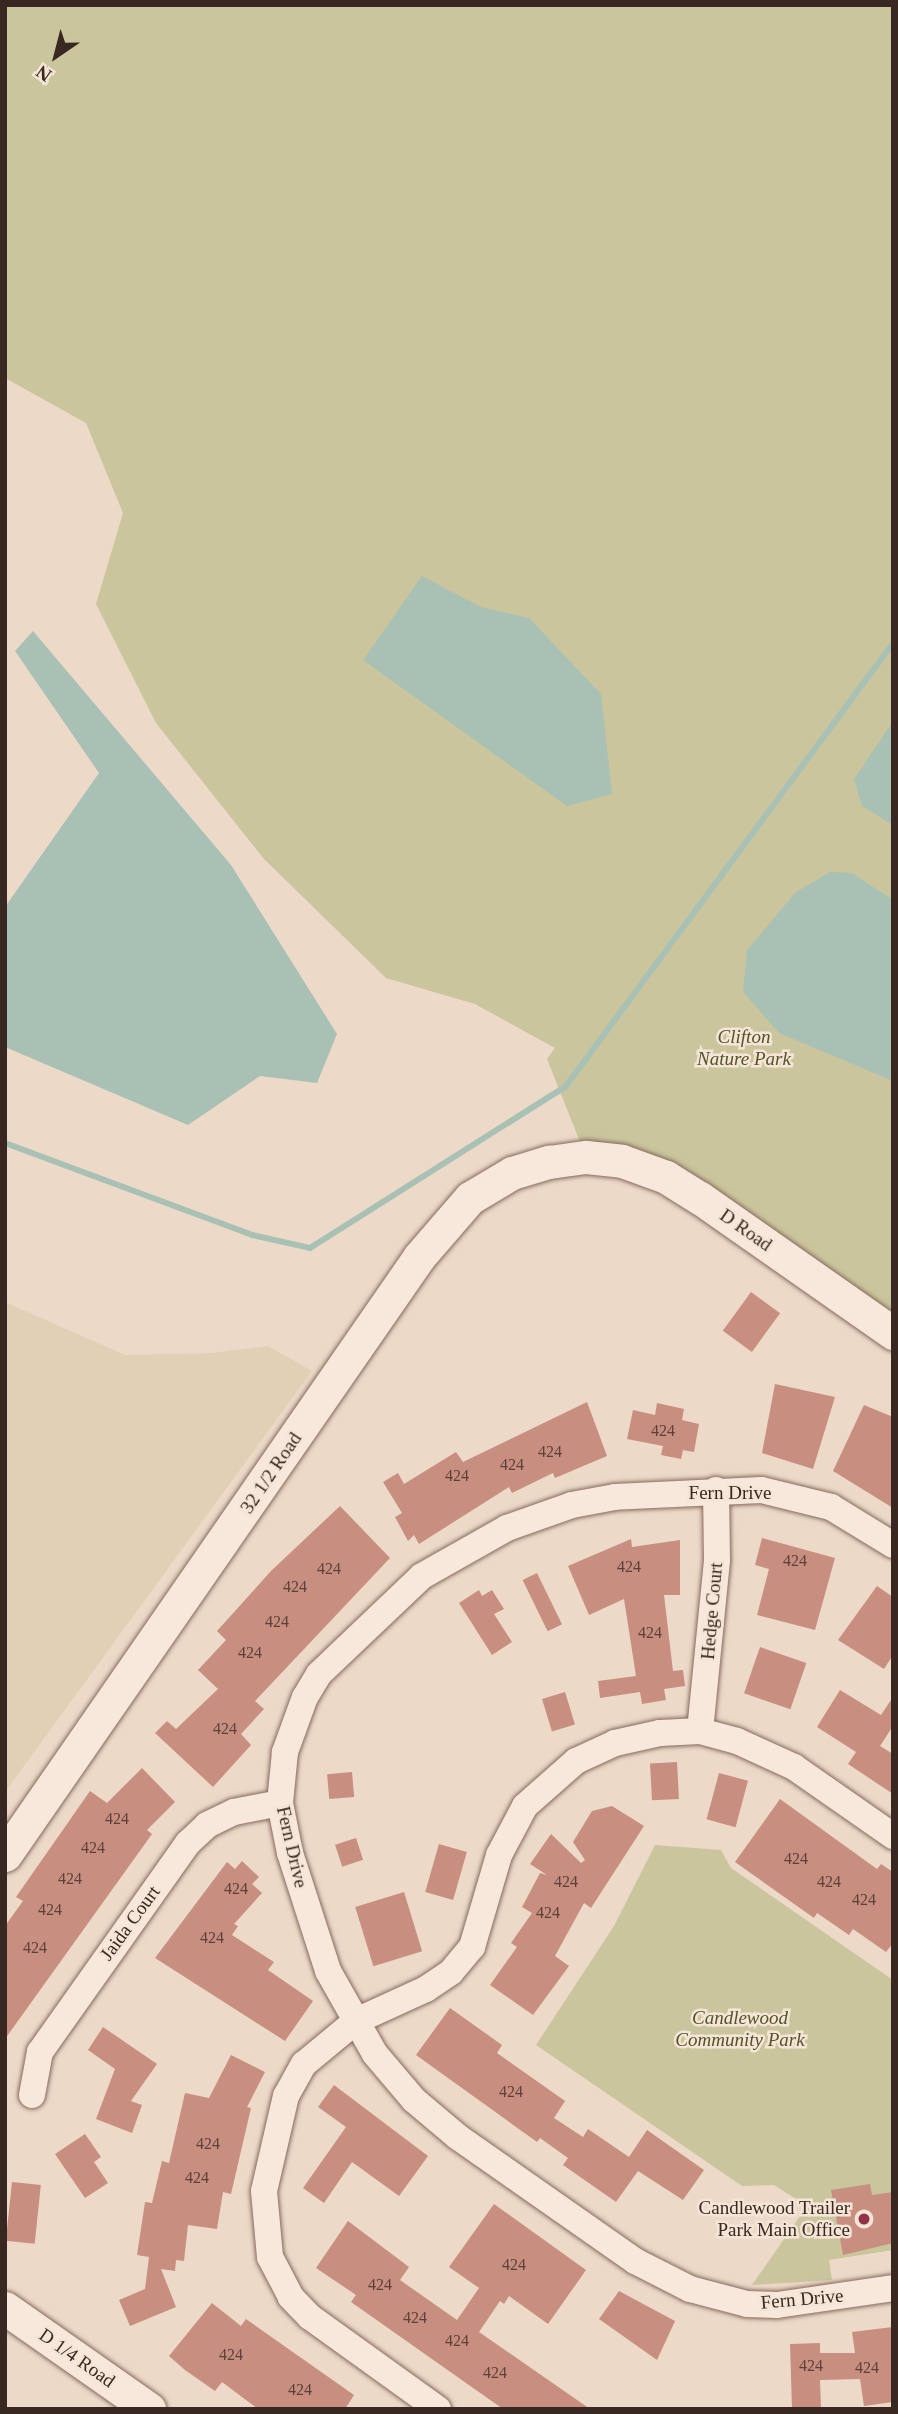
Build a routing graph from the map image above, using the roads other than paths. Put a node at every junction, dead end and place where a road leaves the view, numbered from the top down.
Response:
1 (586, 1157) joint
2 (893, 1333) edge
3 (716, 1490) junction
4 (893, 1545) edge
5 (700, 1731) junction
6 (280, 1803) junction
7 (893, 1836) edge
8 (5, 1855) edge
9 (356, 2021) junction
10 (32, 2095) dead end
11 (893, 2288) edge
12 (5, 2308) edge
13 (149, 2409) edge
14 (438, 2409) edge

1 - 2 street, D Road
1 - 8 street, 32 1/2 Road
3 - 4 street, Fern Drive
3 - 5 street, Hedge Court
3 - 6 street, Fern Drive
5 - 7 street
5 - 9 street
6 - 9 street, Fern Drive
6 - 10 street, Jaida Court
9 - 11 street, Fern Drive
9 - 14 street
12 - 13 street, D 1/4 Road

